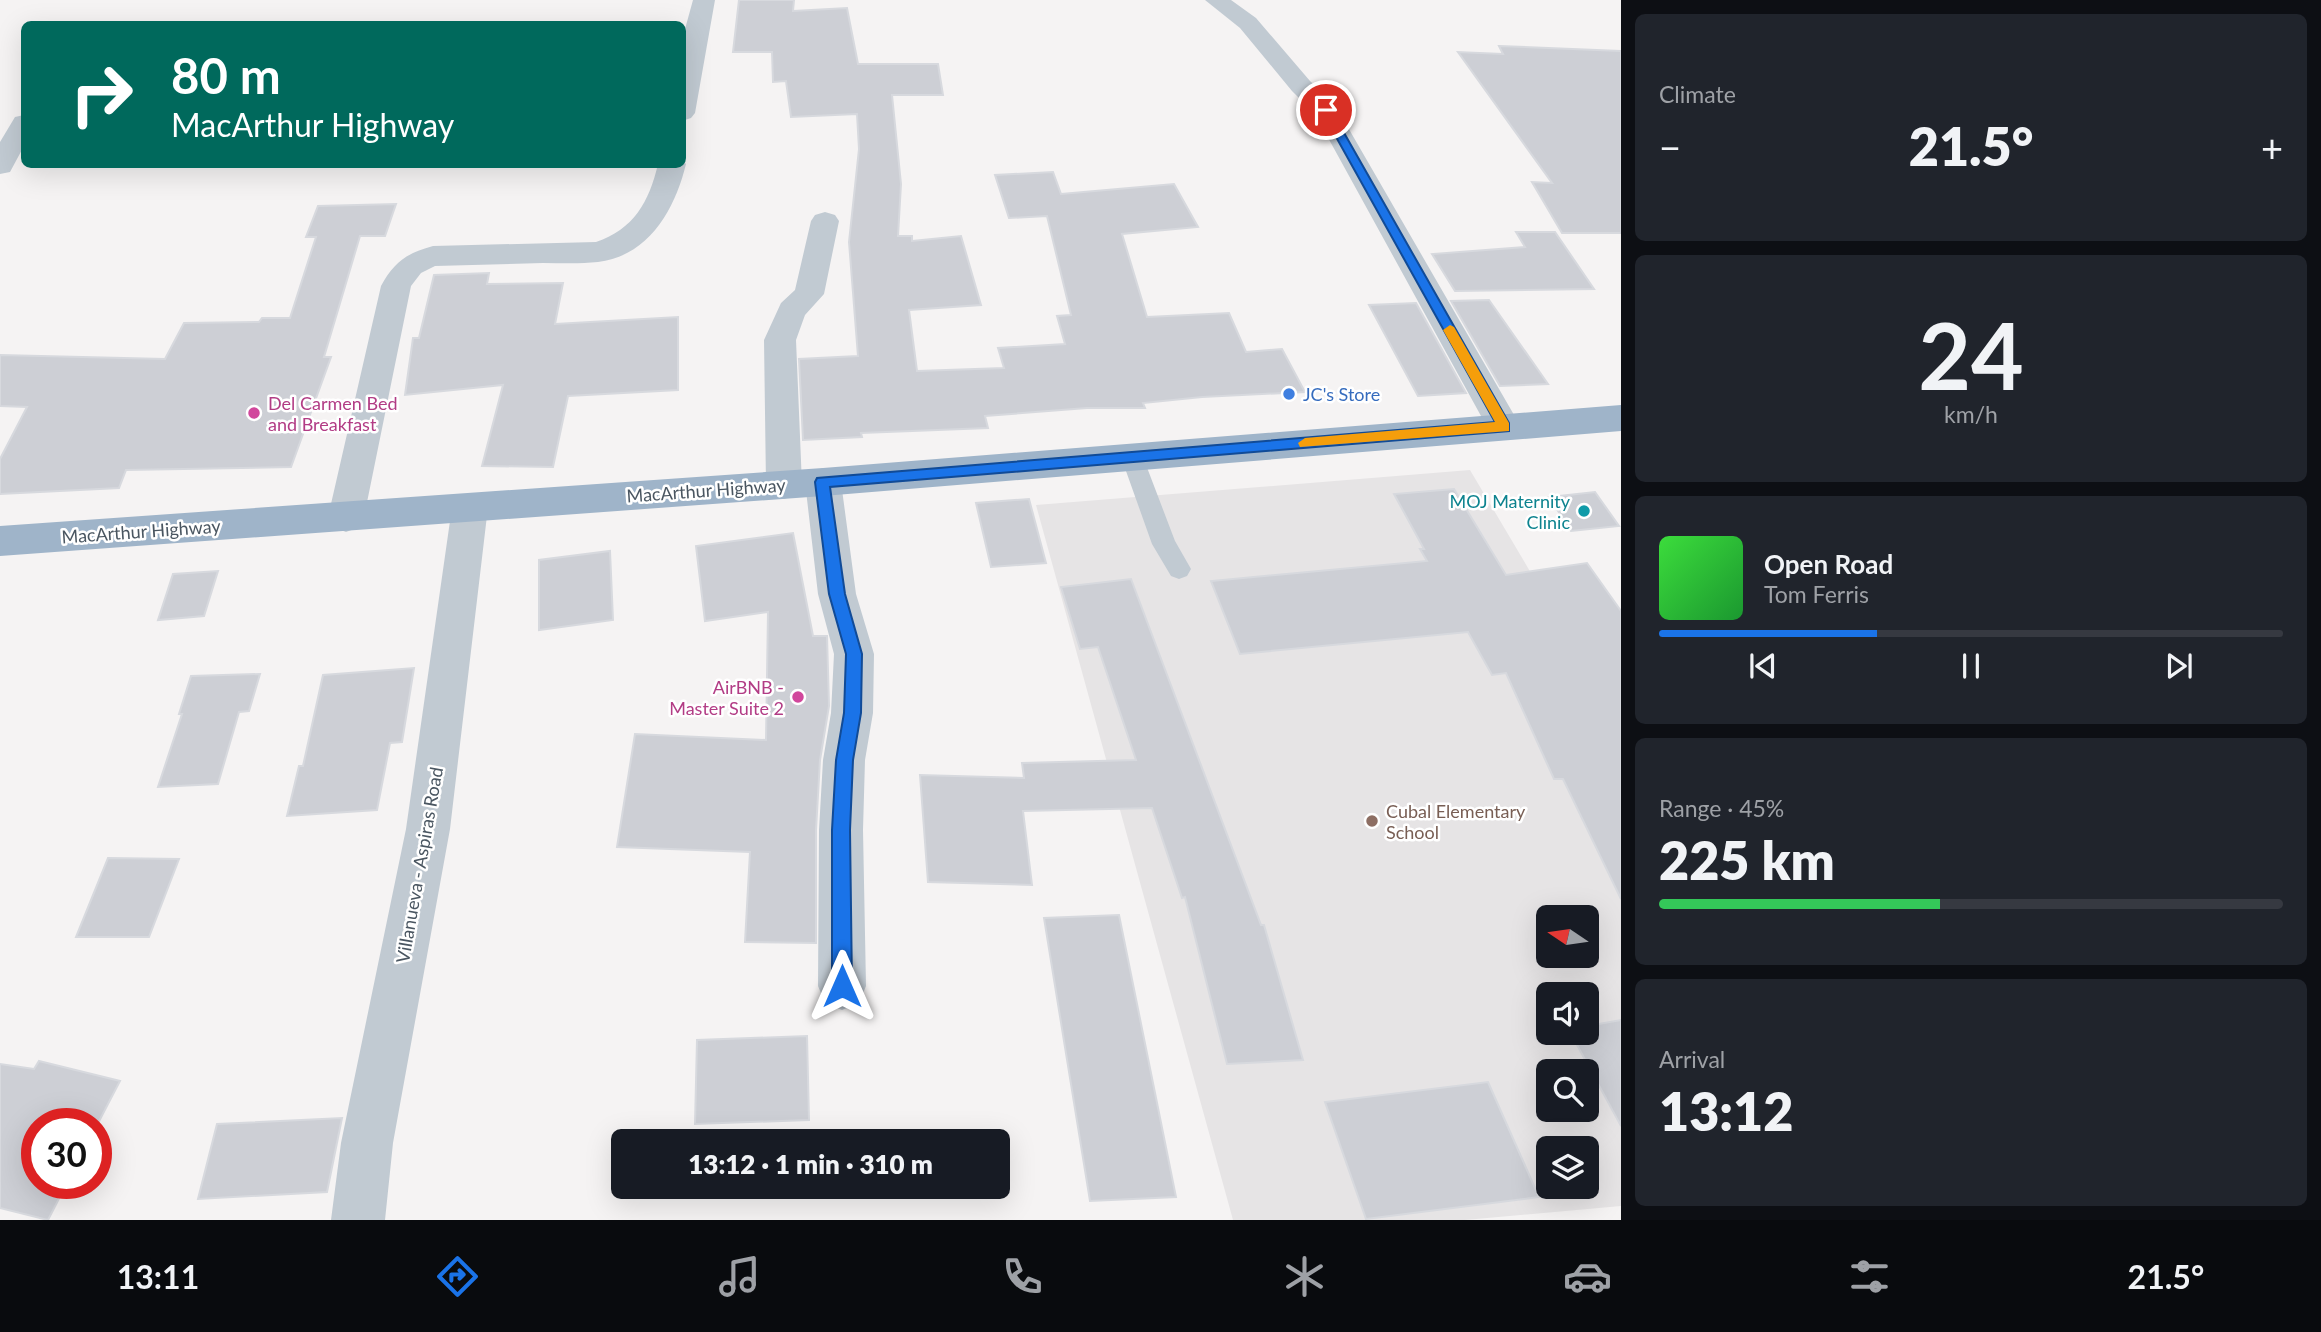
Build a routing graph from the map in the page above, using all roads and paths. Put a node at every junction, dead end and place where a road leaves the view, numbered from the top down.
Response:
1 (704, 0) edge
2 (1216, 0) edge
3 (686, 90) edge
4 (21, 128) edge
5 (0, 166) edge
6 (671, 168) edge
7 (825, 221) dead end
8 (1621, 418) edge
9 (1504, 427) junction
10 (1132, 457) junction
11 (803, 483) junction
12 (470, 508) junction
13 (346, 517) junction
14 (0, 541) edge
15 (1179, 569) dead end
16 (842, 986) dead end
17 (358, 1220) edge

1 - 3 street
2 - 9 street
4 - 5 street
6 - 13 street
7 - 11 street
8 - 9 highway, MacArthur Highway
9 - 10 highway, MacArthur Highway
10 - 11 highway, MacArthur Highway
10 - 15 lane
11 - 12 highway, MacArthur Highway
11 - 16 street
12 - 13 highway, MacArthur Highway
12 - 17 street, Villanueva - Aspiras Road
13 - 14 highway, MacArthur Highway

